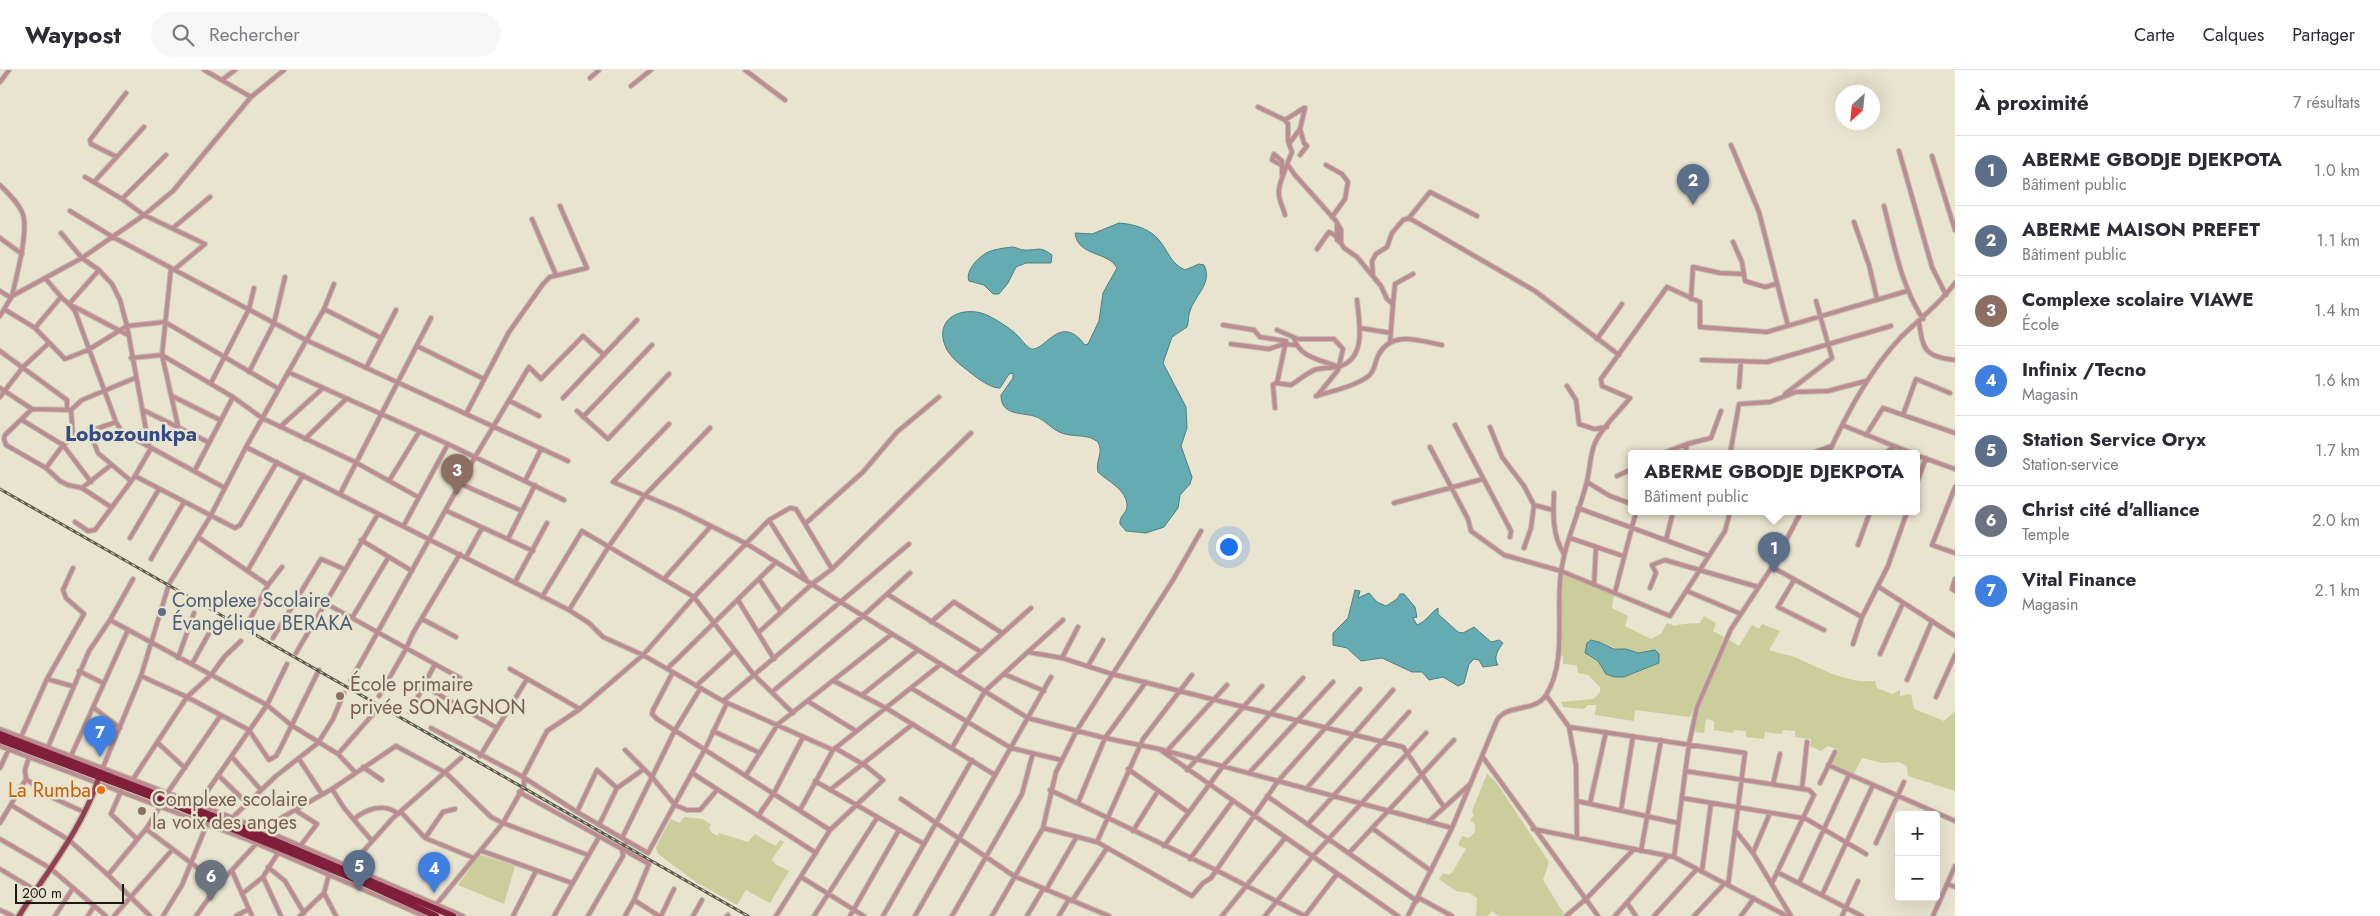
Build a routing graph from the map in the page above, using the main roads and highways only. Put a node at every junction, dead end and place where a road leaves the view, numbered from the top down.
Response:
1 (0, 734) edge
2 (0, 740) edge
3 (100, 774) junction
4 (432, 912) edge
5 (19, 916) edge
6 (453, 916) edge

1 - 3 highway
2 - 3 highway
3 - 4 highway
3 - 5 main road
4 - 6 highway

